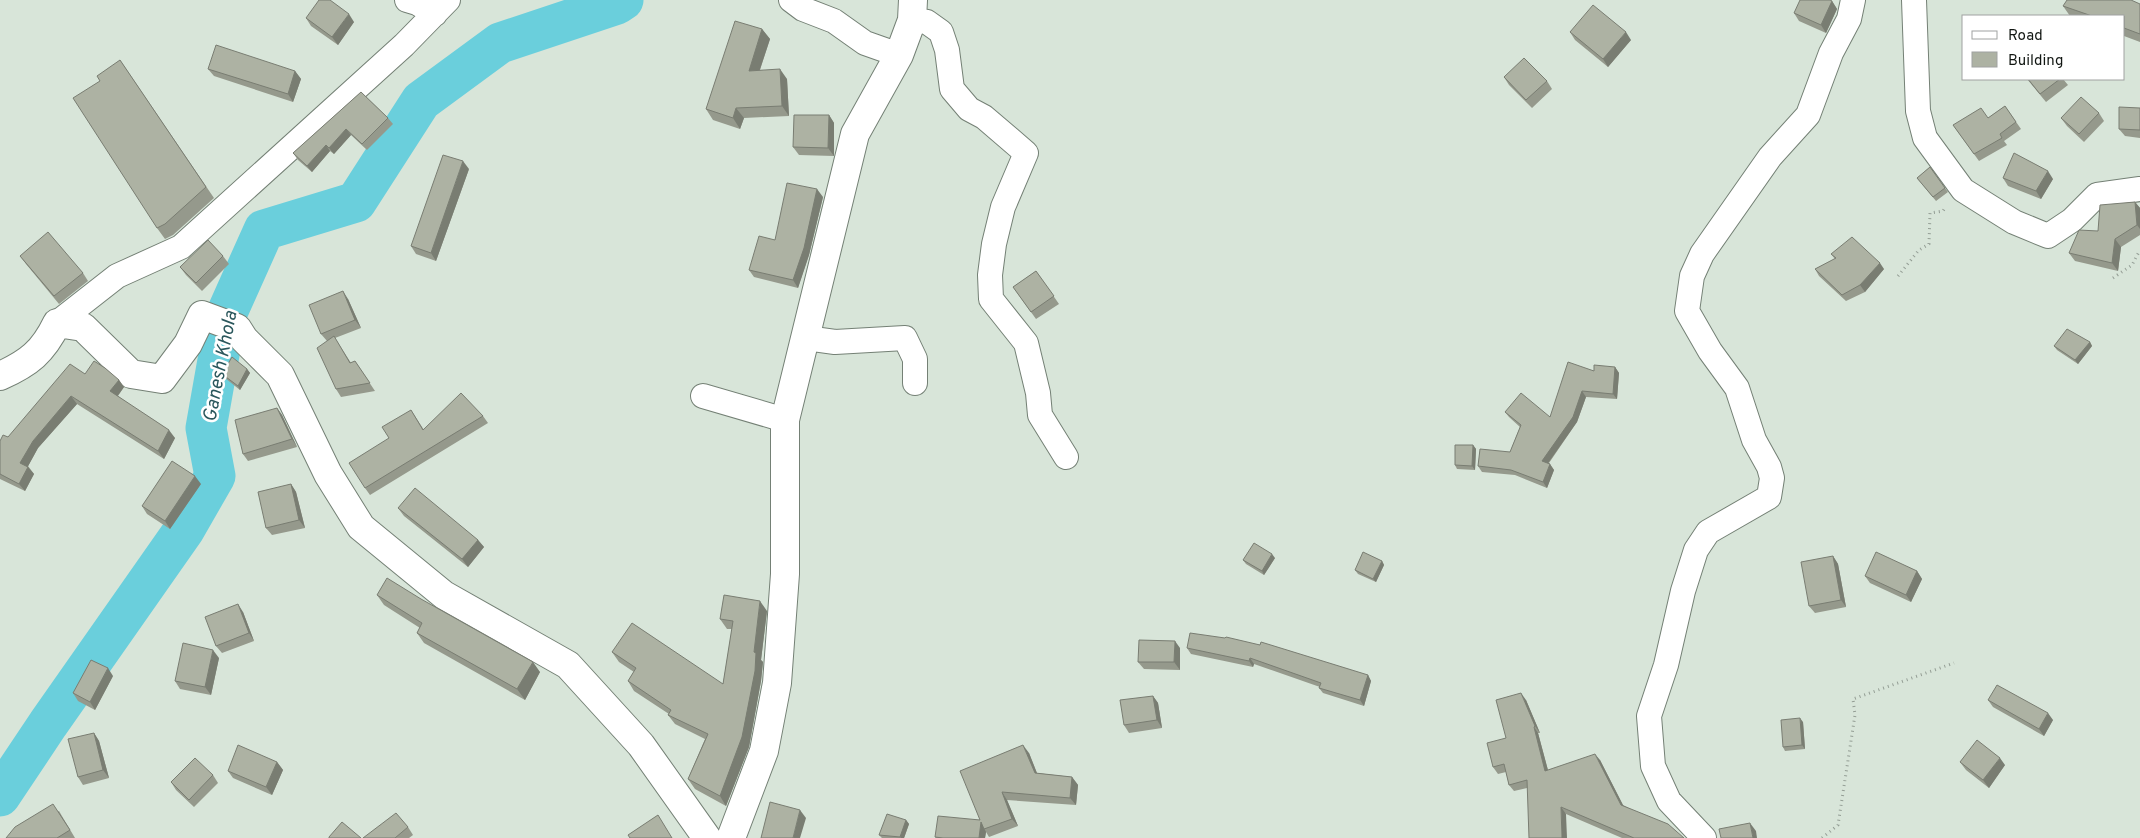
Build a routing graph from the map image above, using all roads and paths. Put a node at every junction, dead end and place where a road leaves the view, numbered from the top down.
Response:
1 (407, 0) edge
2 (791, 0) edge
3 (1853, 0) edge
4 (1914, 0) edge
5 (441, 7) edge
6 (912, 10) edge
7 (899, 55) junction
8 (2140, 189) edge
9 (1963, 190) junction
10 (2140, 250) edge
11 (1898, 276) dead end
12 (2113, 278) dead end
13 (57, 323) junction
14 (806, 338) junction
15 (0, 376) edge
16 (915, 383) dead end
17 (703, 396) dead end
18 (785, 420) junction
19 (1066, 457) dead end
20 (1954, 663) dead end
21 (707, 838) edge
22 (731, 838) edge
23 (1704, 838) edge
24 (1822, 838) edge

1 - 5 street
2 - 7 street
3 - 23 street
4 - 9 street
5 - 13 street
6 - 7 street
6 - 19 street
7 - 14 street
8 - 9 street
9 - 11 path
10 - 12 path
13 - 15 street
13 - 21 street
14 - 16 street
14 - 18 street
17 - 18 street
18 - 22 street
20 - 24 path

